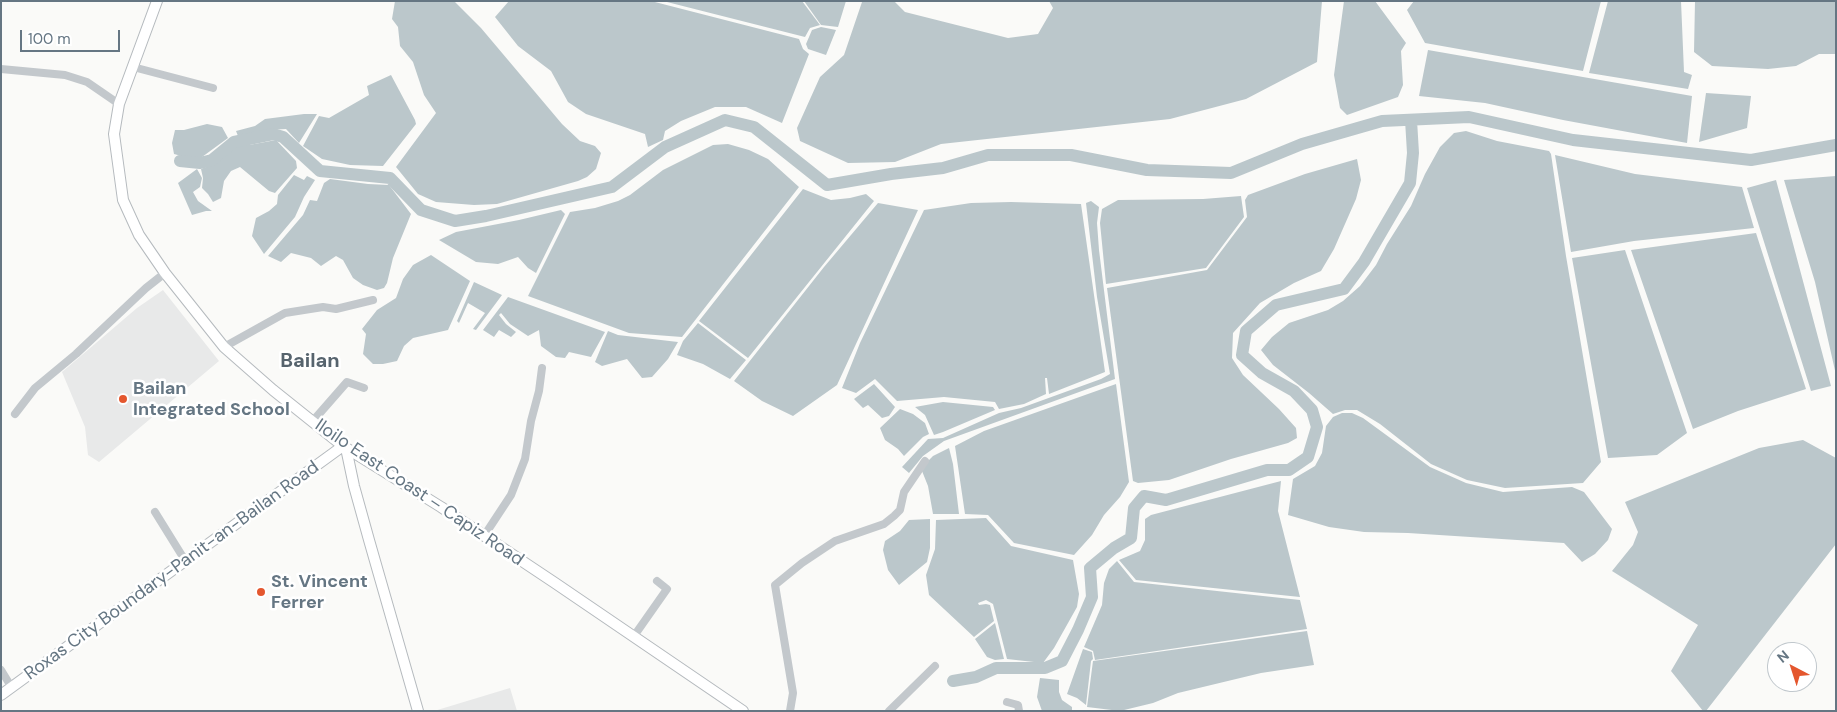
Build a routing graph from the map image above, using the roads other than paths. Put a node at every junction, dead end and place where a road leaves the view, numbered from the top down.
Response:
1 (157, 1) edge
2 (133, 67) junction
3 (1, 69) edge
4 (213, 88) dead end
5 (119, 104) junction
6 (165, 273) junction
7 (373, 300) dead end
8 (224, 347) junction
9 (542, 368) dead end
10 (364, 388) dead end
11 (15, 414) dead end
12 (312, 422) junction
13 (345, 447) junction
14 (925, 461) dead end
15 (154, 512) dead end
16 (484, 536) junction
17 (186, 562) junction
18 (657, 582) dead end
19 (634, 636) junction
20 (935, 666) dead end
21 (1, 670) edge
22 (12, 688) junction
23 (1, 695) edge
24 (1007, 702) dead end
25 (418, 711) edge
26 (742, 711) edge
27 (790, 711) edge
28 (889, 711) edge
29 (1019, 711) edge

1 - 2 main road, Iloilo East Coast – Capiz Road
2 - 4 street
2 - 5 main road, Iloilo East Coast – Capiz Road
3 - 5 street
5 - 6 main road, Iloilo East Coast – Capiz Road
6 - 8 main road, Iloilo East Coast – Capiz Road
6 - 11 street
7 - 8 street
8 - 12 main road, Iloilo East Coast – Capiz Road
9 - 16 street
10 - 12 street
12 - 13 main road, Iloilo East Coast – Capiz Road
13 - 16 main road, Iloilo East Coast – Capiz Road
13 - 17 main road, Roxas City Boundary-Panit-an-Bailan Road
13 - 25 main road
14 - 27 street
15 - 17 street
16 - 19 main road, Iloilo East Coast – Capiz Road
17 - 22 main road, Roxas City Boundary-Panit-an-Bailan Road
18 - 19 street
19 - 26 main road, Iloilo East Coast – Capiz Road
20 - 28 street
21 - 22 street
22 - 23 main road, Roxas City Boundary-Panit-an-Bailan Road
24 - 29 street

